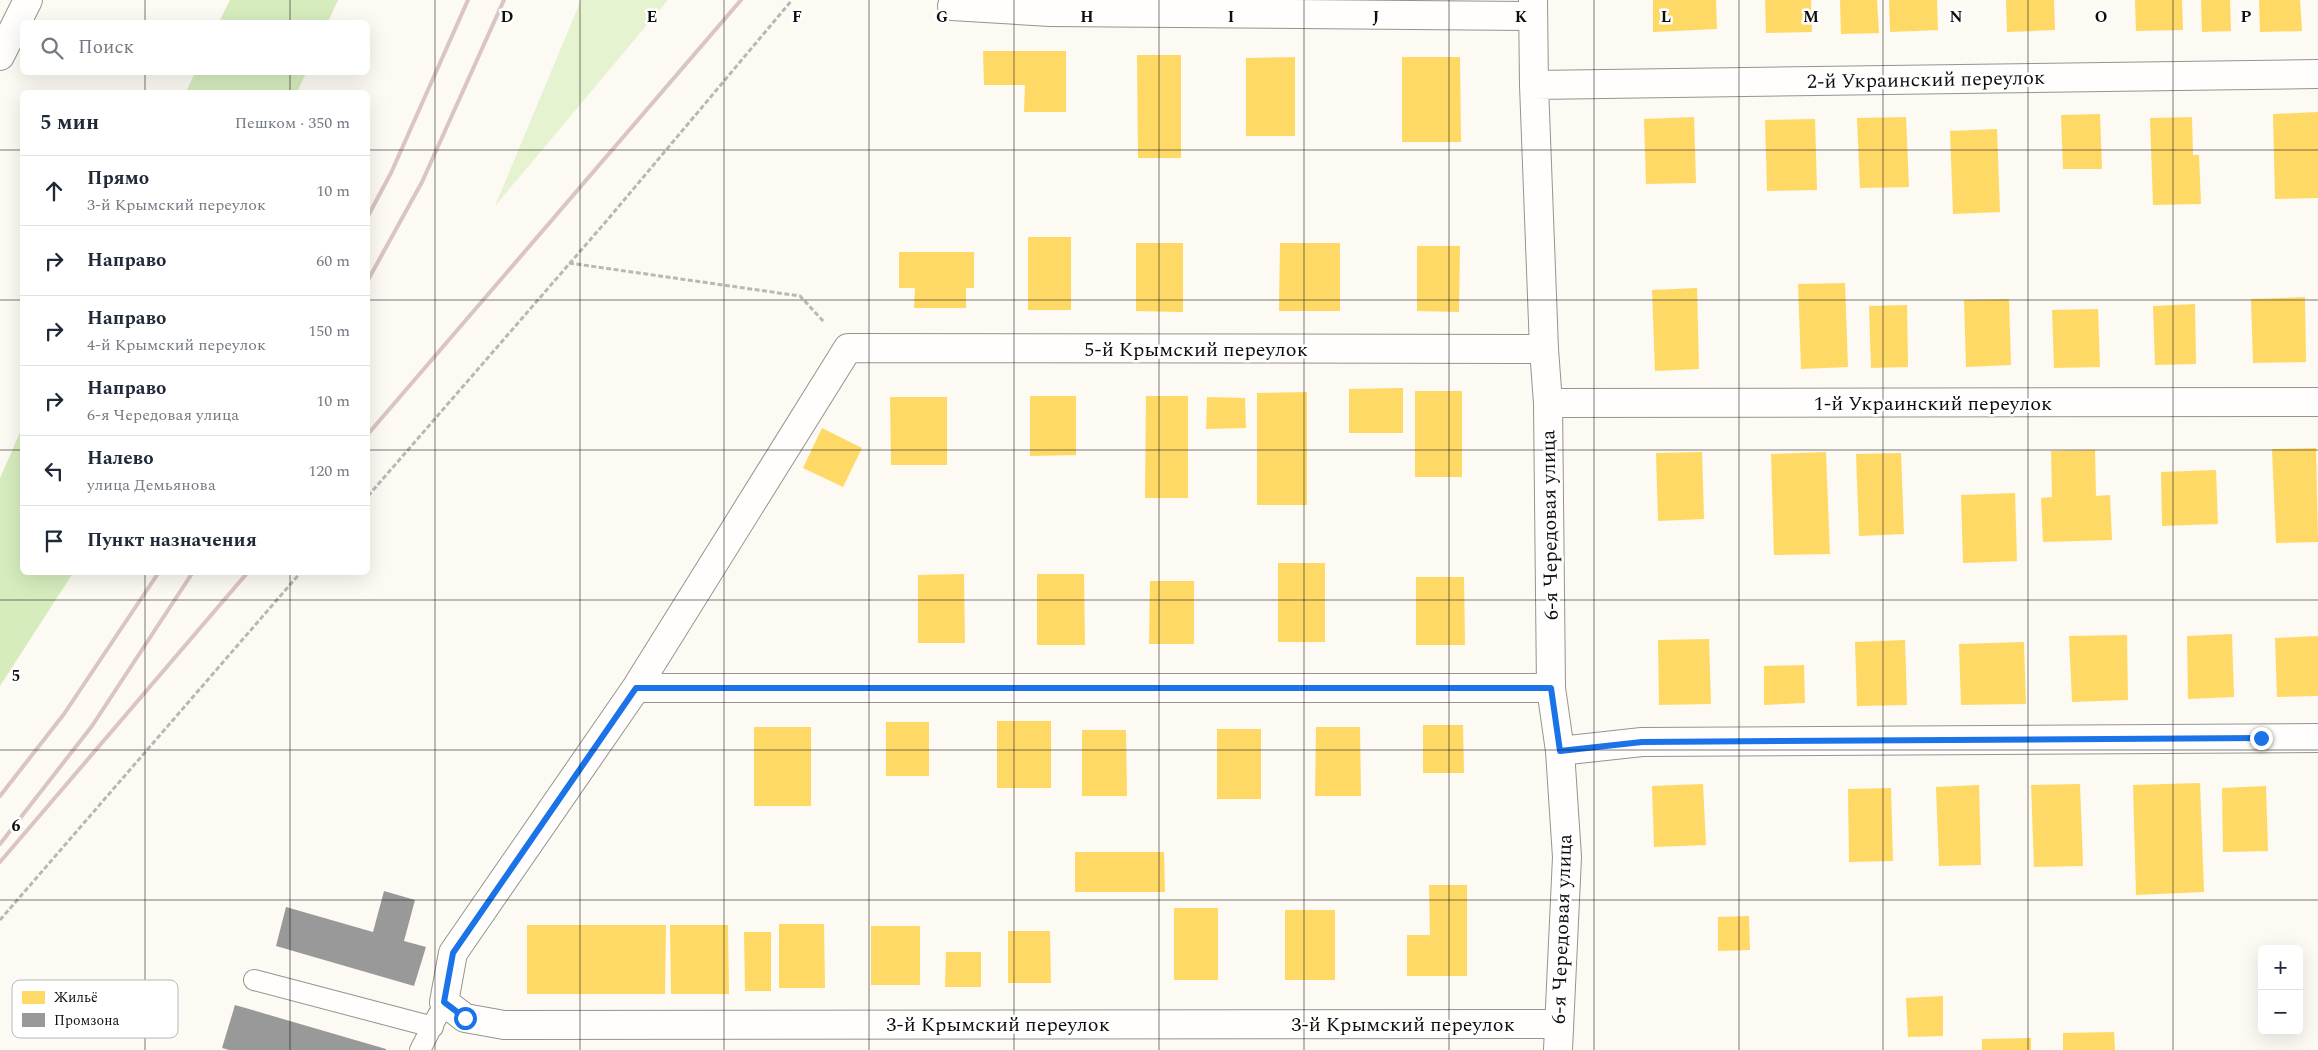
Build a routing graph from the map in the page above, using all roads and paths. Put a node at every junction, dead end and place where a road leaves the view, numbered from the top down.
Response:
1 (28, 0) edge
2 (792, 0) edge
3 (952, 6) dead end
4 (1533, 8) edge
5 (0, 56) edge
6 (2318, 74) edge
7 (1534, 85) junction
8 (570, 263) junction
9 (848, 348) junction
10 (1544, 349) junction
11 (2318, 402) edge
12 (1548, 403) junction
13 (370, 494) edge
14 (298, 575) edge
15 (636, 688) junction
16 (1551, 688) junction
17 (2318, 738) edge
18 (1560, 751) junction
19 (0, 920) edge
20 (254, 980) dead end
21 (444, 1002) junction
22 (433, 1027) junction
23 (1558, 1037) edge
24 (420, 1050) edge

1 - 5 street
2 - 8 path
3 - 4 street
4 - 7 street, 6-я Чередовая улица
6 - 7 street, 2-й Украинский переулок
7 - 10 street, 6-я Чередовая улица
8 - 9 path
8 - 13 path
9 - 10 street, 5-й Крымский переулок
9 - 15 street
10 - 12 street, 6-я Чередовая улица
11 - 12 street, 1-й Украинский переулок
12 - 16 street, 6-я Чередовая улица
14 - 19 path
15 - 16 street
15 - 21 street
16 - 18 street, 6-я Чередовая улица
17 - 18 street
18 - 23 street, 6-я Чередовая улица
20 - 22 lane
21 - 22 lane
21 - 23 street, 3-й Крымский переулок
22 - 24 lane

